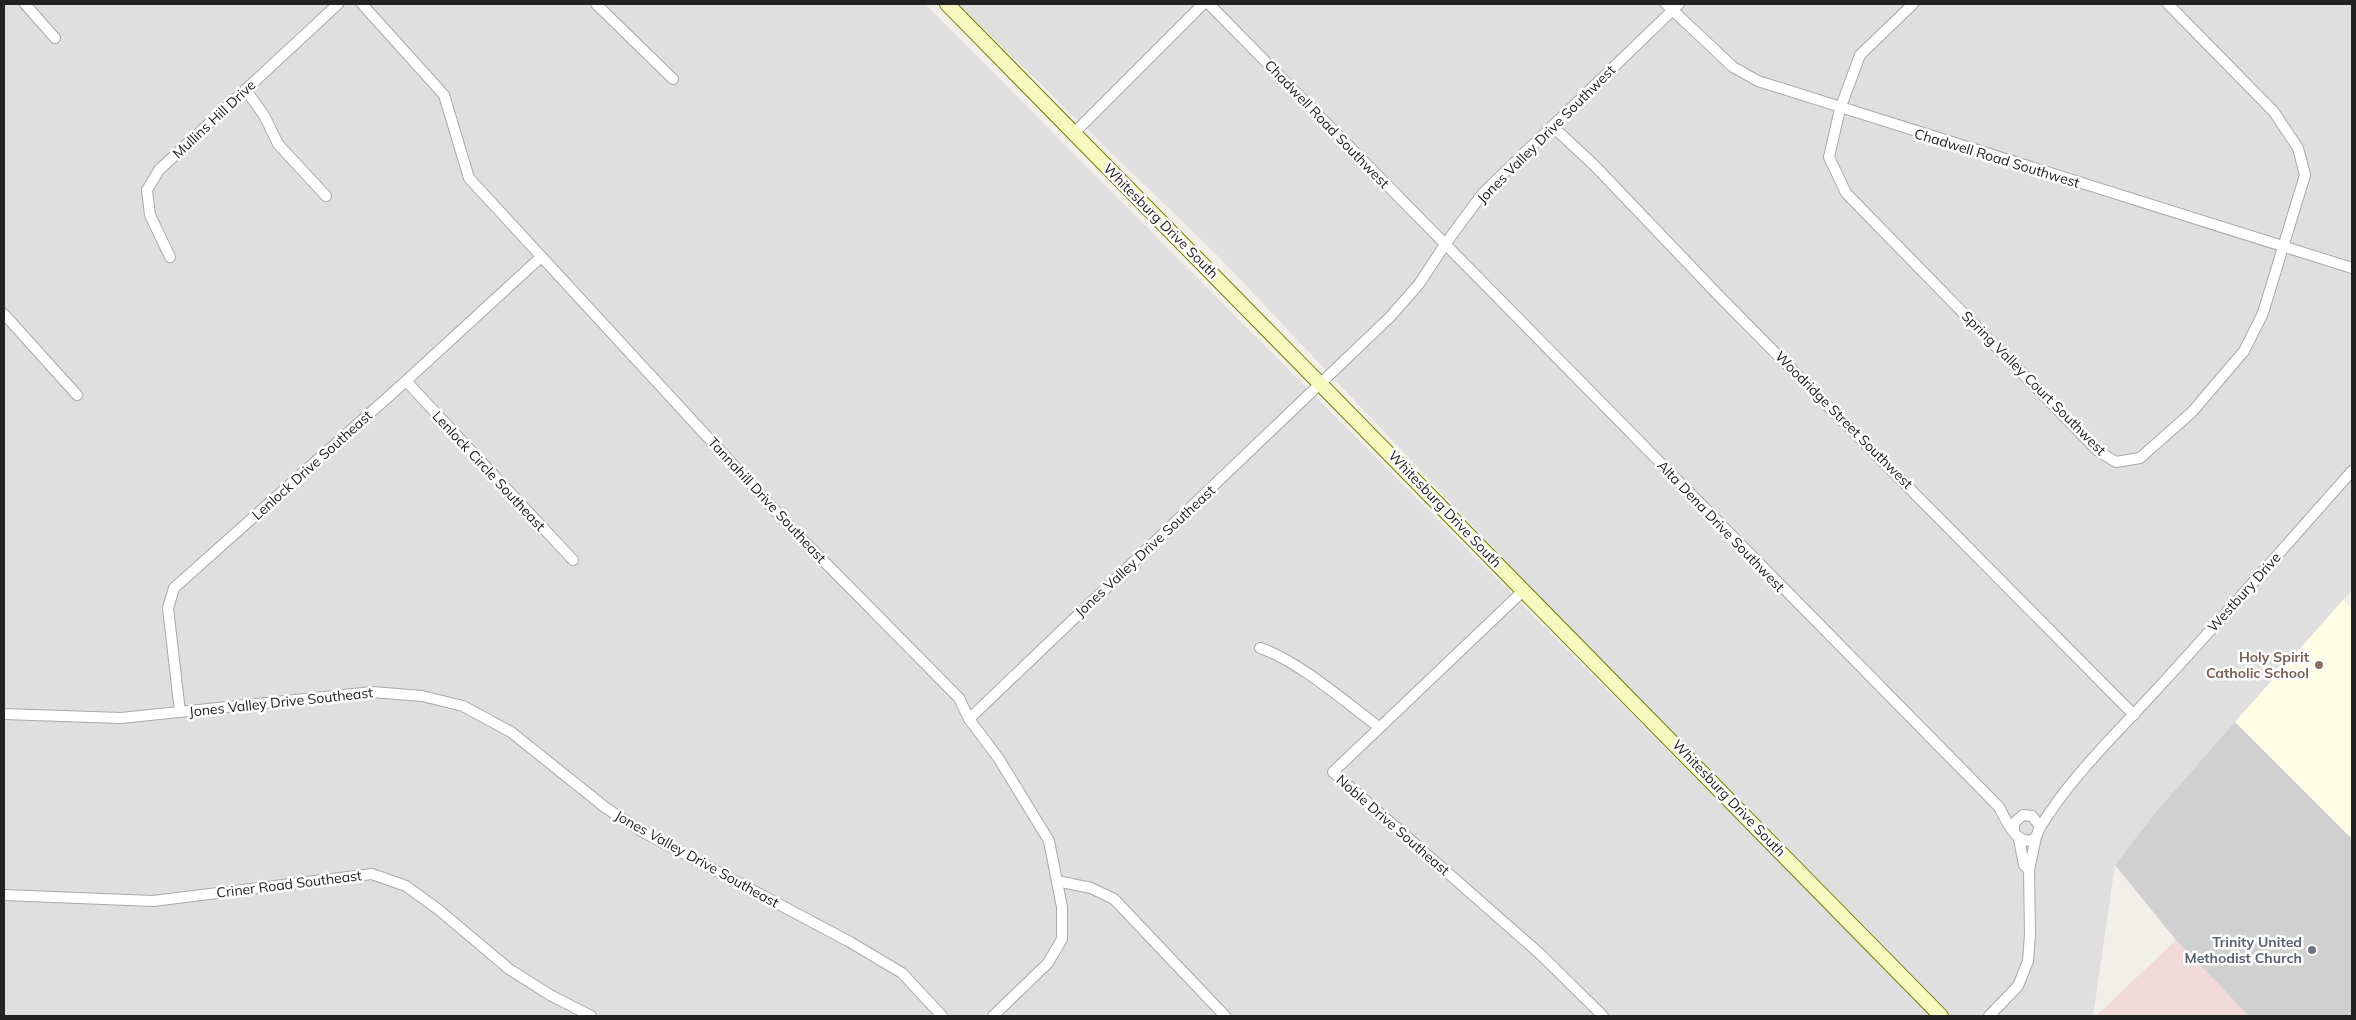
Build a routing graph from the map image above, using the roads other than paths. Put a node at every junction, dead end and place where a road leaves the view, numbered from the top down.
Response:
1 (25, 4) edge
2 (338, 4) edge
3 (362, 4) edge
4 (596, 4) edge
5 (947, 4) edge
6 (1203, 4) edge
7 (1209, 4) edge
8 (1912, 4) edge
9 (2168, 4) edge
10 (1672, 6) edge
11 (56, 38) dead end
12 (673, 79) dead end
13 (246, 90) junction
14 (1840, 109) junction
15 (1552, 126) junction
16 (1074, 133) junction
17 (326, 196) dead end
18 (1446, 243) junction
19 (2285, 248) junction
20 (170, 257) dead end
21 (541, 257) junction
22 (2352, 268) edge
23 (4, 314) edge
24 (406, 381) junction
25 (1321, 384) junction
26 (77, 395) dead end
27 (2352, 472) edge
28 (573, 560) dead end
29 (1524, 590) junction
30 (1260, 648) dead end
31 (180, 712) junction
32 (4, 714) edge
33 (2134, 715) junction
34 (969, 719) junction
35 (1379, 727) junction
36 (2056, 802) junction
37 (1999, 807) junction
38 (2028, 815) junction
39 (2038, 833) junction
40 (2017, 835) junction
41 (2029, 870) junction
42 (1057, 881) junction
43 (4, 895) edge
44 (591, 1016) edge
45 (942, 1016) edge
46 (993, 1016) edge
47 (1225, 1016) edge
48 (1603, 1016) edge
49 (1941, 1016) edge
50 (1989, 1016) edge

1 - 11 street
2 - 13 street, Mullins Hill Drive
3 - 21 street, Tannahill Drive Southeast
4 - 12 street
5 - 16 main road, Whitesburg Drive South
6 - 16 street
7 - 18 street, Chadwell Road Southwest
8 - 14 street, Spring Valley Court Southwest
9 - 19 street, Spring Valley Court Southwest
10 - 14 street, Chadwell Road Southwest
10 - 15 street, Jones Valley Drive Southwest
13 - 17 street
13 - 20 street, Mullins Hill Drive
14 - 19 street, Chadwell Road Southwest
14 - 19 street, Spring Valley Court Southwest
15 - 18 street, Jones Valley Drive Southwest
15 - 33 street, Woodridge Street Southwest
16 - 25 main road, Whitesburg Drive South
18 - 25 street, Jones Valley Drive Southwest
18 - 37 street, Alta Dena Drive Southwest
19 - 22 street, Chadwell Road Southwest
21 - 24 street, Lenlock Drive Southeast
21 - 34 street, Tannahill Drive Southeast
23 - 26 street
24 - 28 street, Lenlock Circle Southeast
24 - 31 street, Lenlock Drive Southeast
25 - 29 main road, Whitesburg Drive South
25 - 34 street, Jones Valley Drive Southeast
27 - 33 street, Westbury Drive
29 - 35 street, Noble Drive Southeast
29 - 49 main road, Whitesburg Drive South
30 - 35 street
31 - 32 street, Jones Valley Drive Southeast
31 - 45 street, Jones Valley Drive Southeast
33 - 36 street, Westbury Drive
34 - 42 street, Tannahill Drive Southeast
35 - 48 street, Noble Drive Southeast
36 - 38 street, Westbury Drive
36 - 39 street, Westbury Drive
37 - 38 street, Alta Dena Drive Southwest
37 - 40 street, Alta Dena Drive Southwest
38 - 39 street
38 - 40 street
39 - 40 street
39 - 41 street, Westbury Drive
40 - 41 street, Westbury Drive
41 - 50 street, Westbury Drive
42 - 46 street, Tannahill Drive Southeast
42 - 47 street
43 - 44 street, Criner Road Southeast

